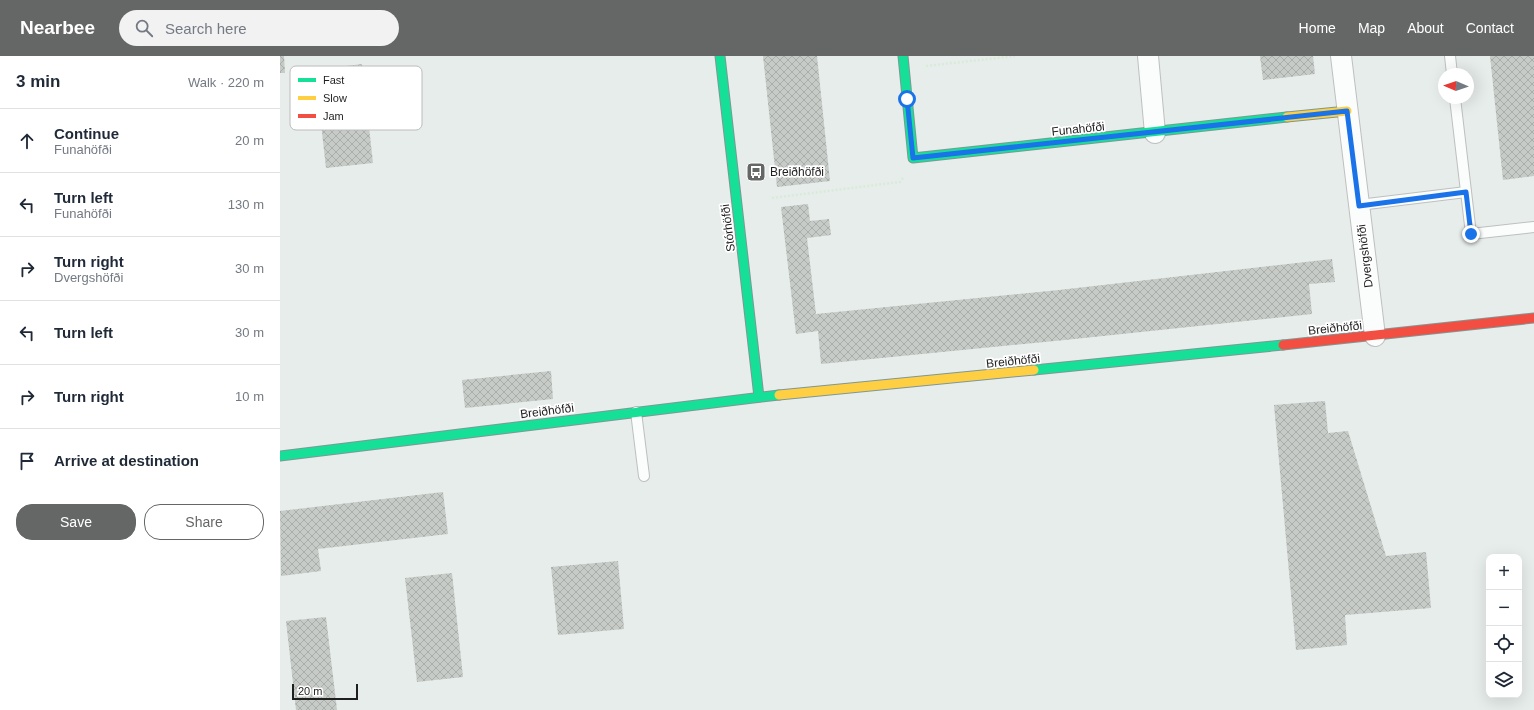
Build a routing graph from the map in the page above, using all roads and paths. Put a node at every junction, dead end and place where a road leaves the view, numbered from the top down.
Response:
1 (720, 56) edge
2 (903, 56) edge
3 (1015, 56) edge
4 (1148, 56) edge
5 (1341, 56) edge
6 (1450, 56) edge
7 (1451, 68) edge
8 (904, 69) junction
9 (1456, 104) edge
10 (1347, 111) junction
11 (1155, 133) junction
12 (913, 158) junction
13 (1466, 192) junction
14 (772, 198) dead end
15 (1359, 206) junction
16 (1534, 227) edge
17 (1534, 318) edge
18 (1375, 336) junction
19 (759, 397) junction
20 (636, 412) junction
21 (280, 456) edge
22 (644, 476) dead end

1 - 19 street, Stórhöfði
2 - 8 street
3 - 8 path
4 - 11 street
5 - 10 street, Dvergshöfði
6 - 7 lane
8 - 12 street
9 - 13 lane
10 - 11 street, Funahöfði
10 - 15 street, Dvergshöfði
11 - 12 street, Funahöfði
12 - 14 path
13 - 15 lane
13 - 16 lane
15 - 18 street, Dvergshöfði
17 - 18 street, Breiðhöfði
18 - 19 street, Breiðhöfði
19 - 20 street, Breiðhöfði
20 - 21 street, Breiðhöfði
20 - 22 lane

